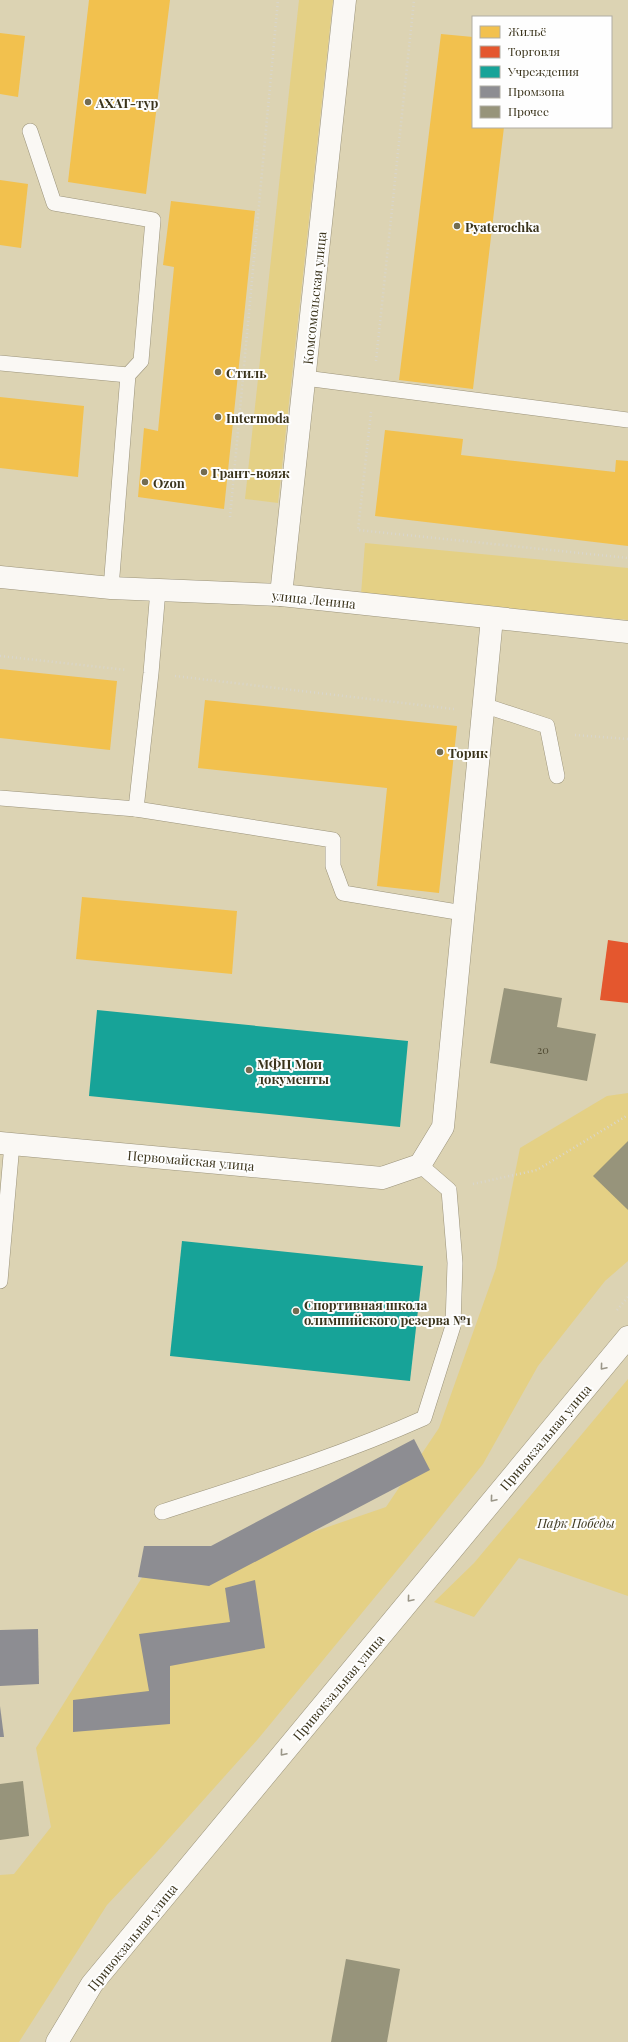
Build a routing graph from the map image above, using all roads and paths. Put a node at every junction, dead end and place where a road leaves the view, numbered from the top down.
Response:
1 (278, 0) edge
2 (345, 0) edge
3 (414, 0) edge
4 (30, 131) dead end
5 (0, 363) edge
6 (128, 375) junction
7 (305, 378) junction
8 (373, 387) junction
9 (628, 420) edge
10 (230, 517) dead end
11 (628, 558) edge
12 (0, 577) edge
13 (111, 588) junction
14 (158, 590) junction
15 (281, 595) junction
16 (492, 618) junction
17 (628, 632) edge
18 (0, 656) edge
19 (151, 673) junction
20 (483, 705) junction
21 (455, 709) dead end
22 (557, 776) dead end
23 (0, 798) edge
24 (136, 809) junction
25 (463, 913) junction
26 (628, 1116) edge
27 (6, 1144) edge
28 (420, 1165) junction
29 (449, 1190) junction
30 (0, 1281) edge
31 (628, 1337) edge
32 (162, 1512) dead end
33 (56, 2042) edge

1 - 10 path
2 - 7 street, Комсомольская улица
3 - 8 path
4 - 6 lane
5 - 6 lane
6 - 13 lane
7 - 8 lane
7 - 15 street, Комсомольская улица
8 - 9 lane
8 - 11 path
12 - 13 street, улица Ленина
13 - 14 street, улица Ленина
14 - 15 street, улица Ленина
14 - 19 lane
15 - 16 street, улица Ленина
16 - 17 street, улица Ленина
16 - 20 street
18 - 19 path
19 - 21 path
19 - 24 lane
20 - 22 lane
20 - 25 street
23 - 24 lane
24 - 25 lane
25 - 28 street
26 - 29 path
27 - 28 street, Первомайская улица
27 - 30 lane
28 - 29 lane
29 - 32 lane
31 -> 33 street, Привокзальная улица

